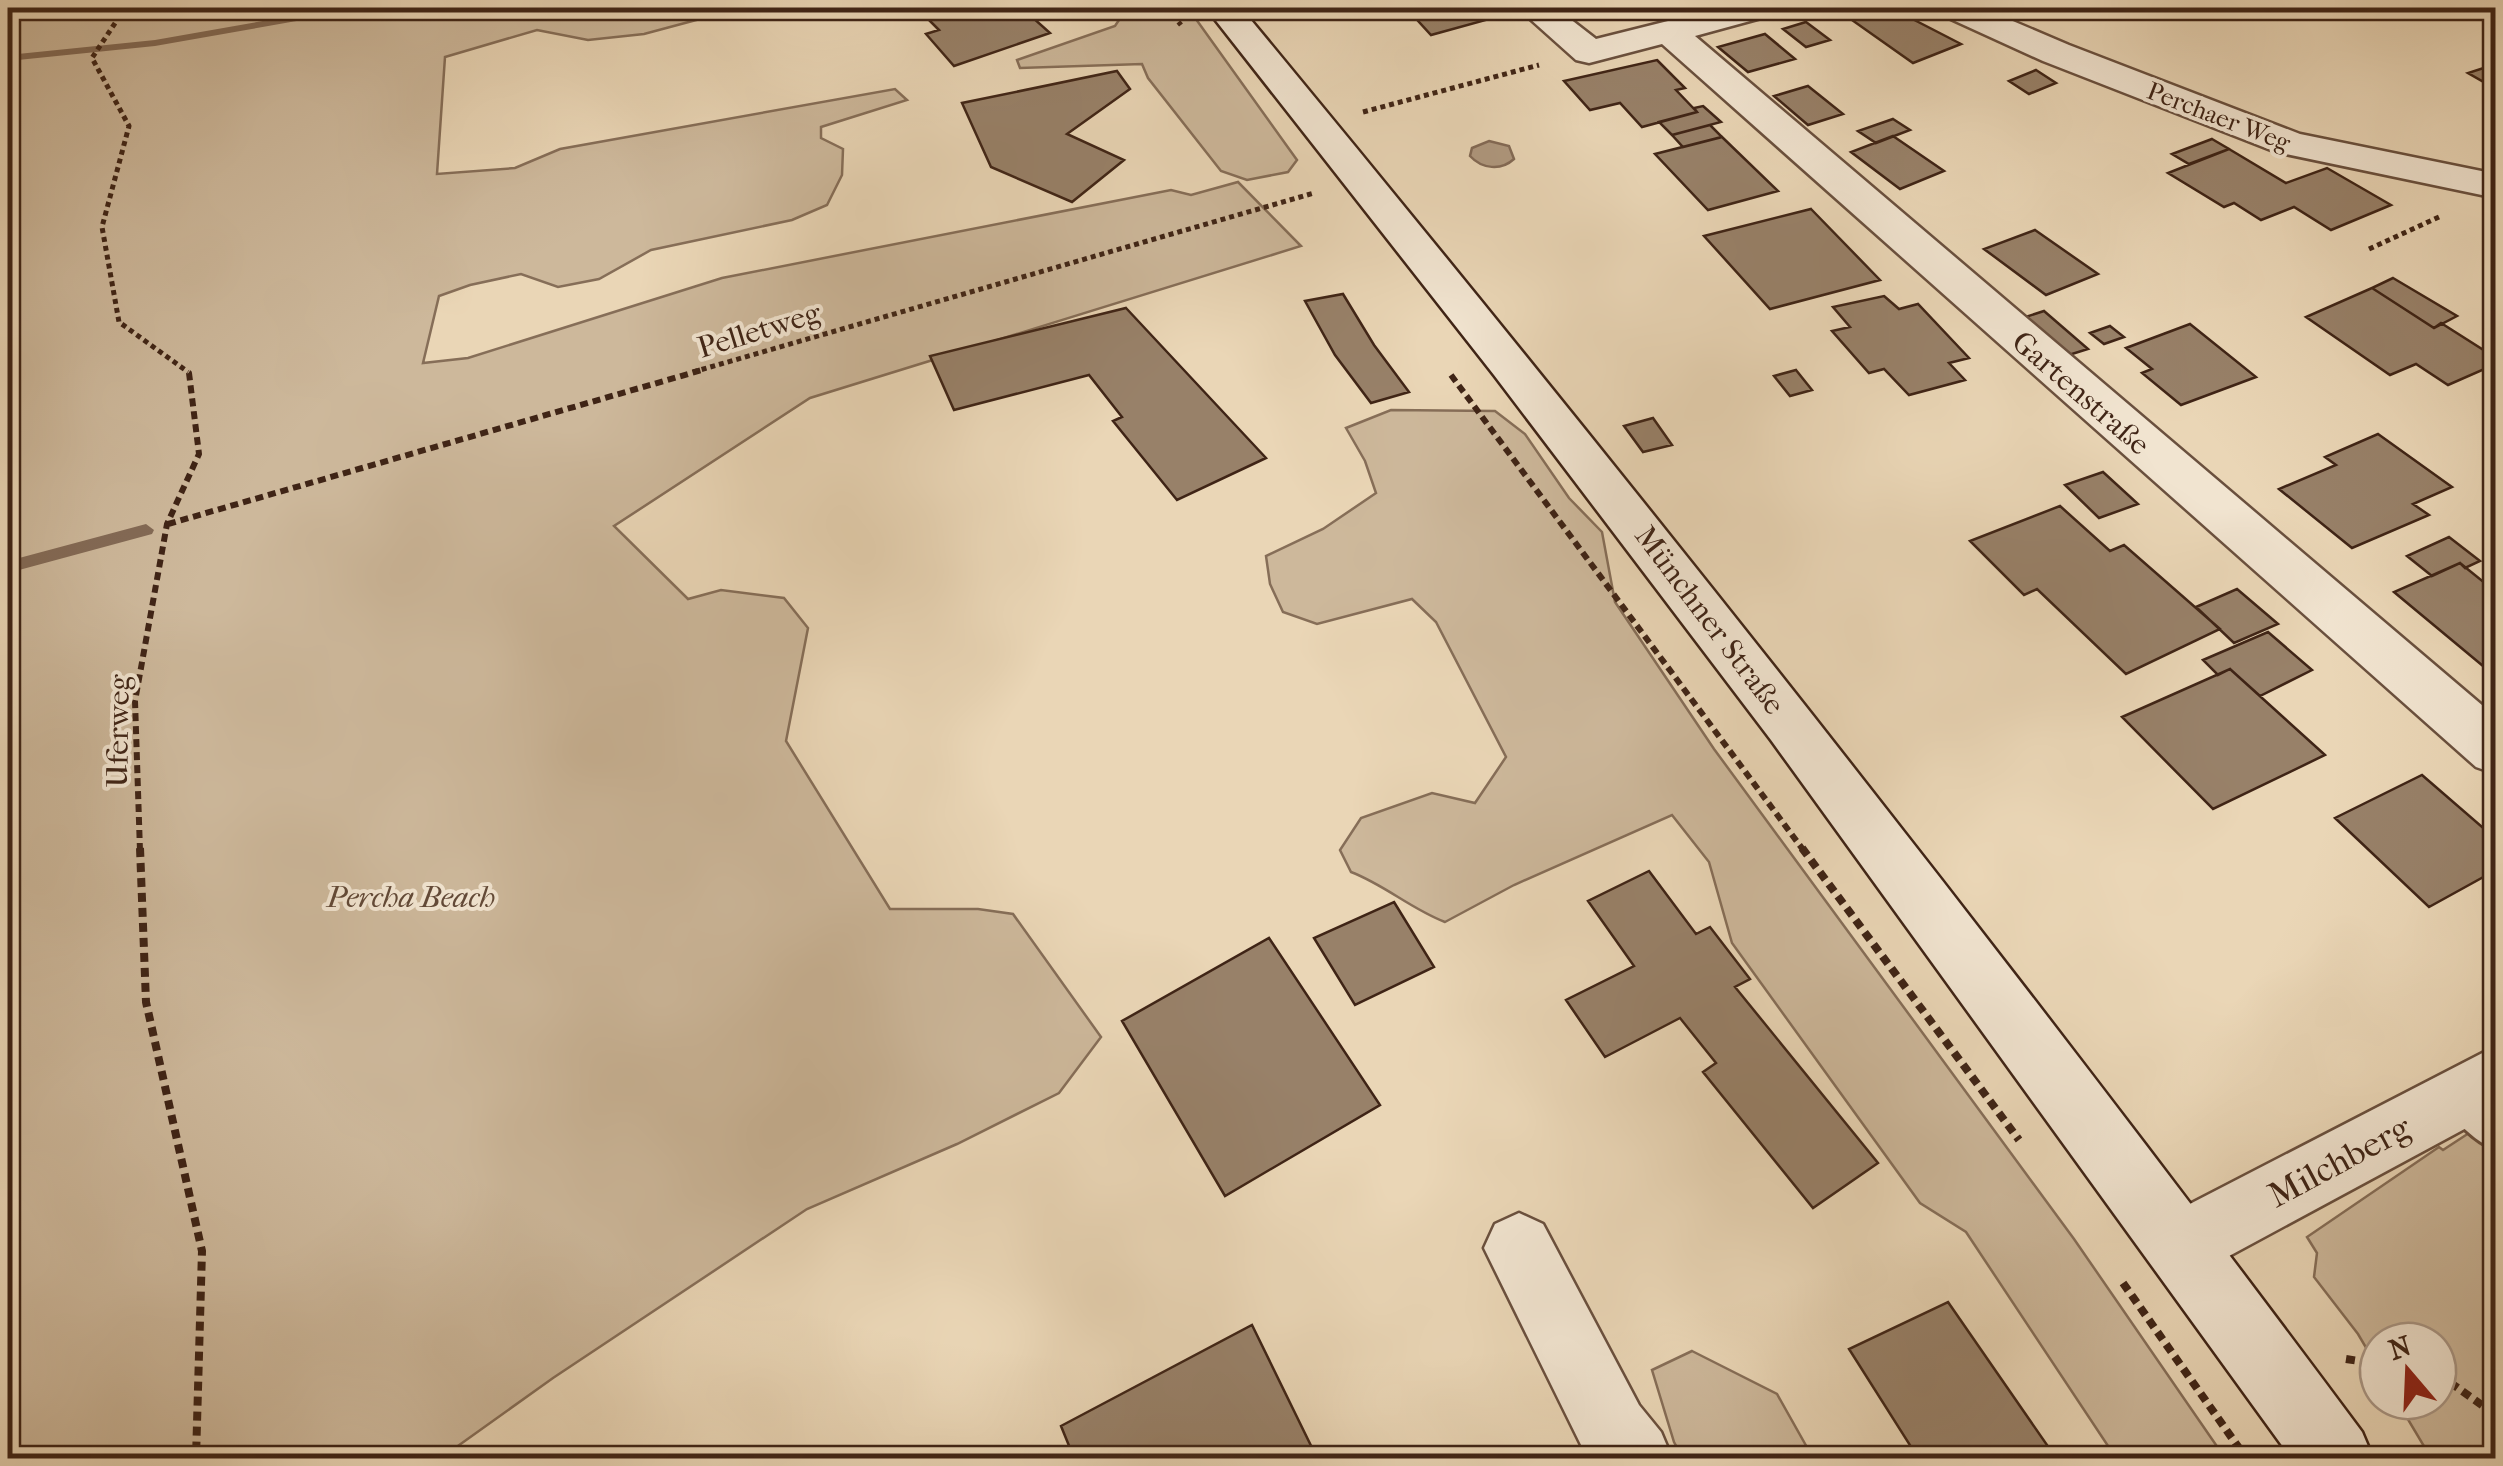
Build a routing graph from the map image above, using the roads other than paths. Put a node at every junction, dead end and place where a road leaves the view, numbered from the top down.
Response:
1 (1535, 8) edge
2 (1760, 8) edge
3 (1954, 8) edge
4 (1207, 23) edge
5 (1670, 31) junction
6 (2496, 186) edge
7 (2496, 751) edge
8 (2484, 1102) edge
9 (2181, 1245) junction
10 (1519, 1248) dead end
11 (1635, 1458) edge
12 (2336, 1458) edge

1 - 5 street
2 - 5 street
3 - 6 street, Perchaer Weg
4 - 9 street, Münchner Straße
5 - 7 street, Gartenstraße
8 - 9 street, Milchberg
9 - 12 street, Münchner Straße
10 - 11 street

